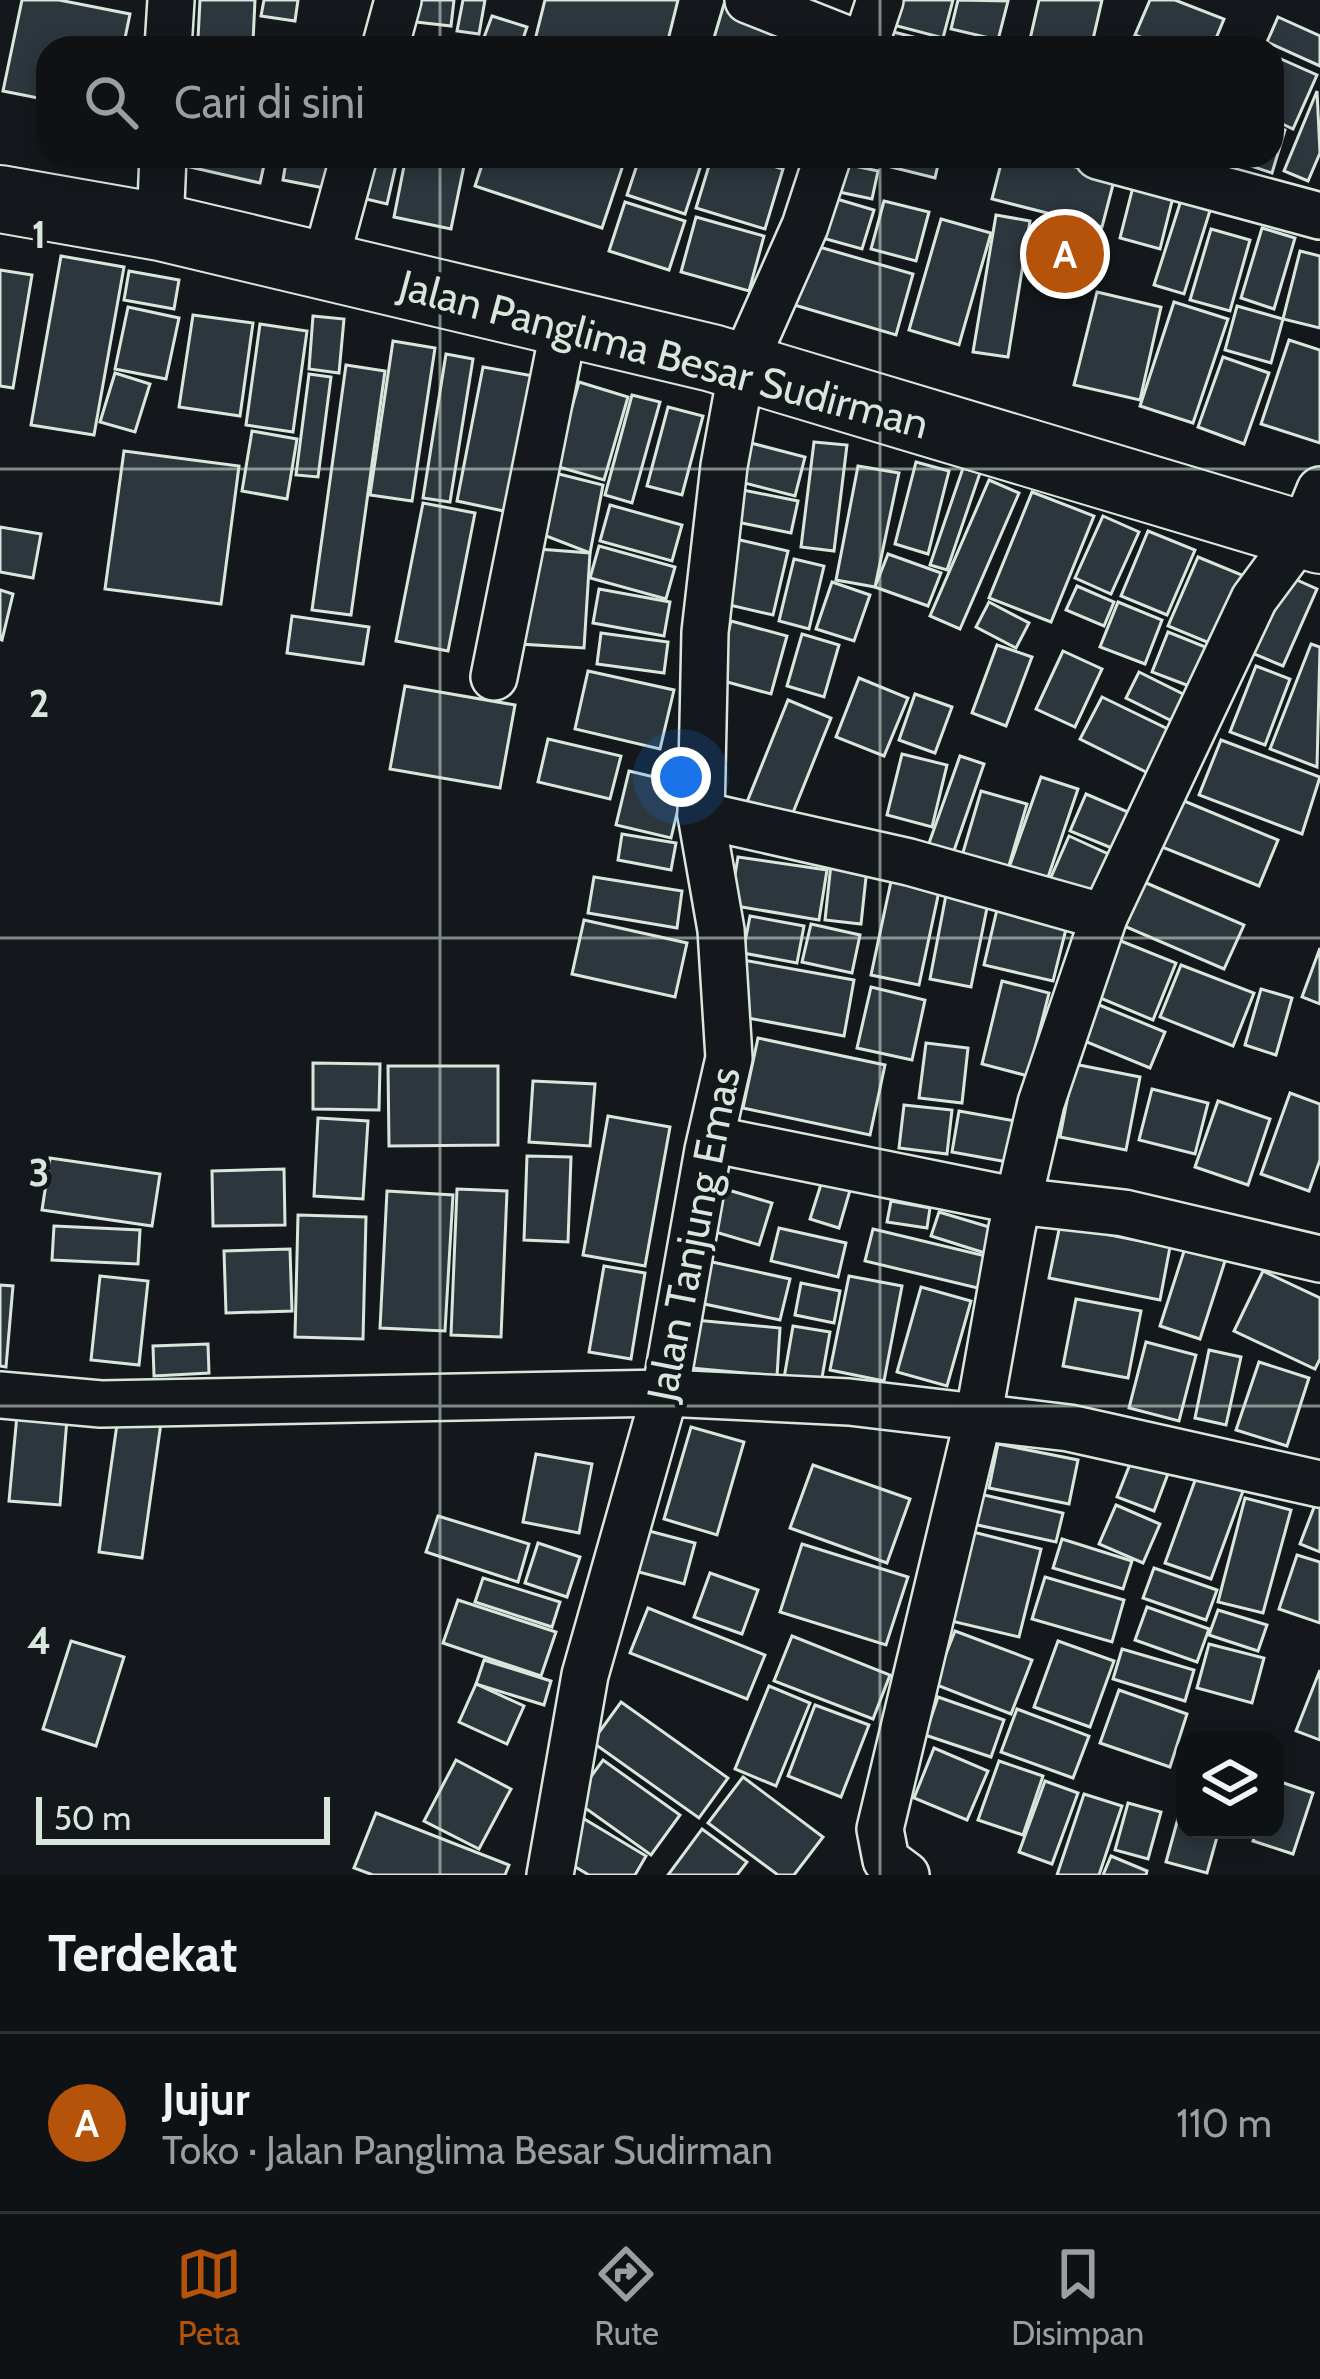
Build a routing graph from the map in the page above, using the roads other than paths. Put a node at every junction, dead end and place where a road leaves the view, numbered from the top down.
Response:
1 (171, 0) edge
2 (398, 0) edge
3 (748, 0) edge
4 (880, 0) edge
5 (169, 36) edge
6 (388, 36) edge
7 (837, 36) edge
8 (868, 36) edge
9 (162, 168) edge
10 (351, 168) edge
11 (824, 168) edge
12 (1142, 168) edge
13 (0, 200) edge
14 (1320, 216) edge
15 (160, 226) junction
16 (324, 266) junction
17 (565, 322) junction
18 (742, 368) junction
19 (1314, 521) edge
20 (494, 677) dead end
21 (701, 815) junction
22 (1104, 917) junction
23 (711, 1138) junction
24 (1018, 1201) junction
25 (1320, 1259) edge
26 (665, 1393) junction
27 (0, 1395) edge
28 (978, 1419) junction
29 (1320, 1484) edge
30 (550, 1875) edge
31 (906, 1875) edge

1 - 5 street
2 - 6 street
3 - 7 street
4 - 8 street
9 - 15 street
10 - 16 street
11 - 18 street, Jalan Tanjung Emas
12 - 14 street
13 - 15 highway, Jalan Panglima Besar Sudirman
15 - 16 highway, Jalan Panglima Besar Sudirman
16 - 17 highway, Jalan Panglima Besar Sudirman
17 - 18 highway, Jalan Panglima Besar Sudirman
17 - 20 street
18 - 19 highway, Jalan Panglima Besar Sudirman
18 - 21 street, Jalan Tanjung Emas
19 - 22 street
21 - 22 street
21 - 23 street, Jalan Tanjung Emas
22 - 24 street
23 - 24 street
23 - 26 street, Jalan Tanjung Emas
24 - 25 street
24 - 28 street
26 - 27 street
26 - 28 street
26 - 30 street, Jalan Tanjung Emas
28 - 29 street
28 - 31 street

